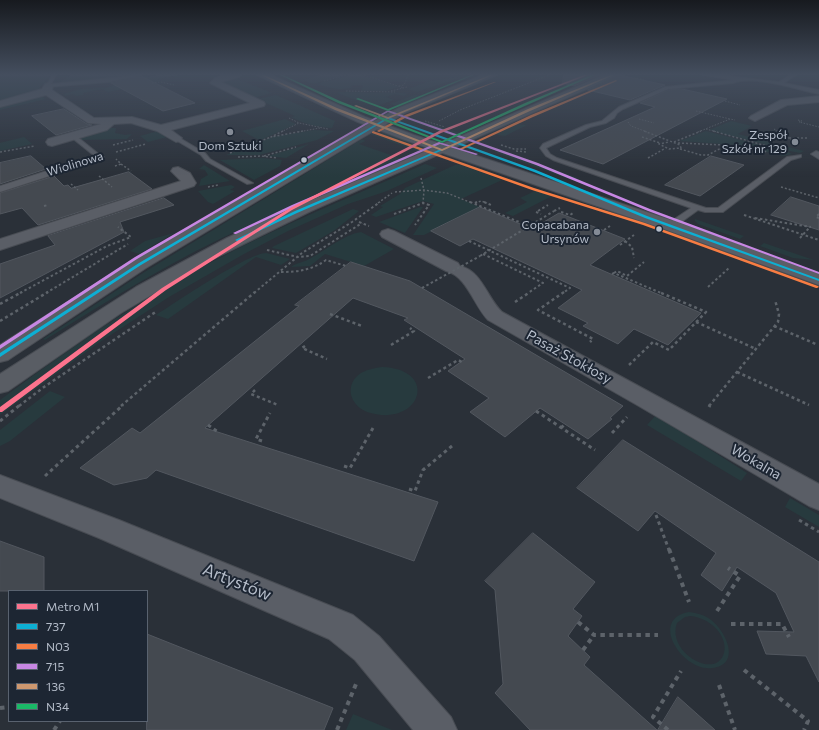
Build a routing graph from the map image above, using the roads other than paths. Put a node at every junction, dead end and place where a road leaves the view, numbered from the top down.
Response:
1 (76, 109) edge
2 (240, 109) edge
3 (338, 109) edge
4 (363, 109) edge
5 (410, 109) edge
6 (531, 109) edge
7 (621, 109) edge
8 (772, 109) edge
9 (388, 118) junction
10 (755, 118) dead end
11 (110, 121) junction
12 (375, 125) junction
13 (161, 129) junction
14 (73, 136) junction
15 (176, 138) joint
16 (52, 142) road end
17 (450, 146) junction
18 (98, 156) joint
19 (799, 156) dead end
20 (178, 171) dead end
21 (249, 183) dead end
22 (0, 189) edge
23 (697, 207) junction
24 (670, 226) junction
25 (388, 234) dead end
26 (0, 245) edge
27 (819, 280) edge
28 (0, 355) edge
29 (0, 385) edge
30 (694, 426) joint
31 (0, 486) edge
32 (819, 498) edge
33 (438, 730) edge

1 - 11 street
2 - 13 street
3 - 12 street
4 - 9 street
5 - 9 main road
6 - 17 main road
7 - 23 lane
8 - 10 street
9 - 12 main road
9 - 17 street
11 - 13 street
11 - 14 street
12 - 17 street
12 - 28 main road
13 - 15 street
14 - 16 street
14 - 18 lane
15 - 21 lane
17 - 24 street
17 - 29 main road
18 - 22 street, Wiolinowa
19 - 23 lane
20 - 26 street
23 - 24 lane
24 - 27 street
25 - 30 street, Pasaż Stokłosy
30 - 32 street, Wokalna
31 - 33 street, Artystów

